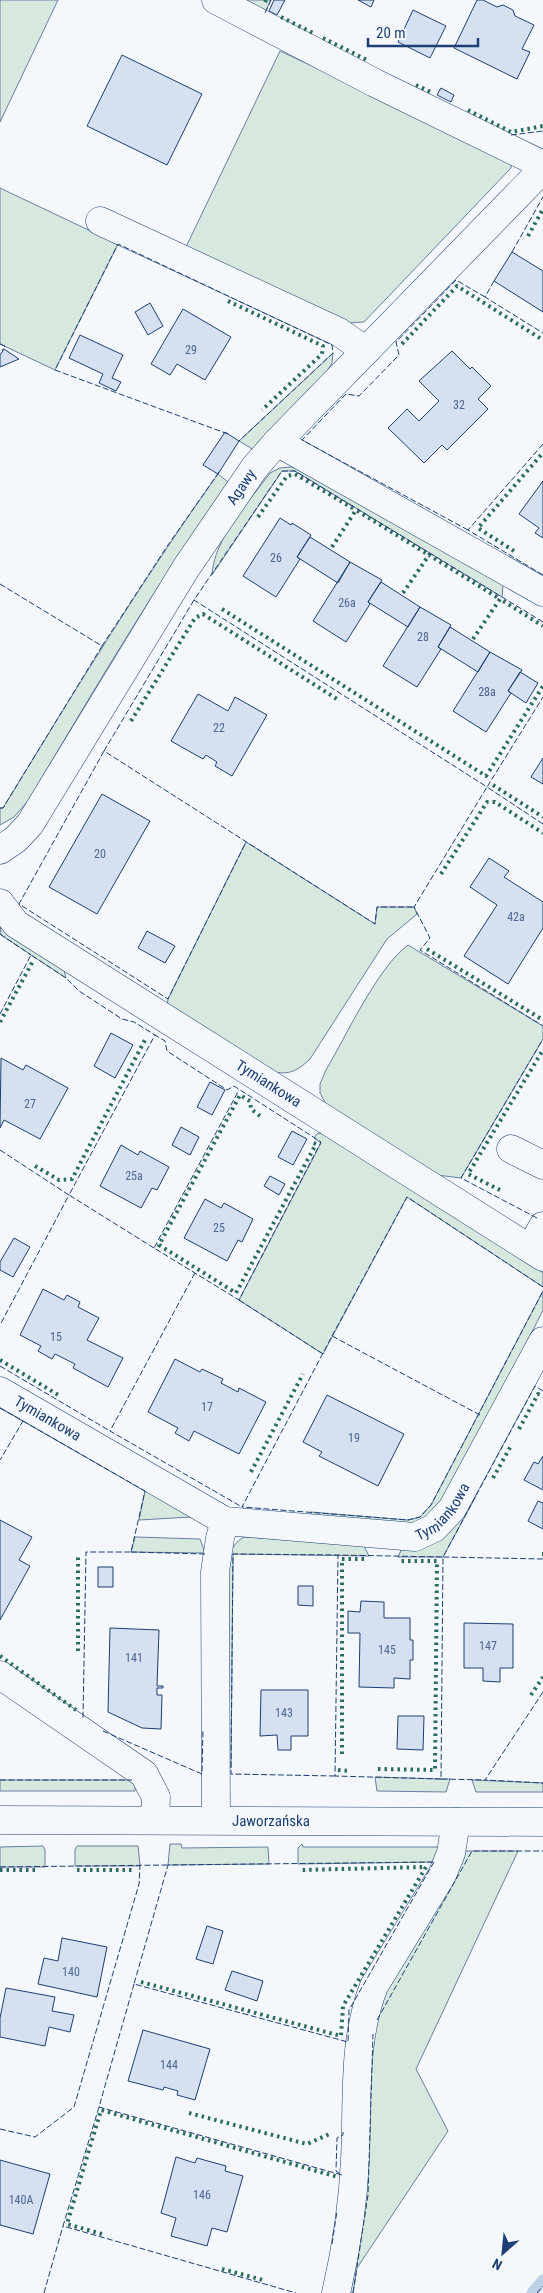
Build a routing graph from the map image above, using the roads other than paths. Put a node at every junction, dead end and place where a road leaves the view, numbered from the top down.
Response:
1 (216, 0) edge
2 (543, 165) edge
3 (543, 170) edge
4 (100, 220) dead end
5 (366, 351) junction
6 (277, 442) junction
7 (543, 592) edge
8 (0, 850) edge
9 (0, 903) edge
10 (511, 1148) dead end
11 (543, 1165) edge
12 (539, 1244) edge
13 (543, 1341) edge
14 (0, 1391) edge
15 (225, 1521) junction
16 (0, 1675) edge
17 (0, 1820) edge
18 (155, 1820) junction
19 (216, 1820) junction
20 (456, 1822) junction
21 (543, 1822) edge
22 (336, 2293) edge

1 - 2 street
3 - 5 street, Agawy
4 - 5 street
5 - 6 street, Agawy
6 - 7 street
6 - 8 street, Agawy
9 - 12 street, Tymiankowa
10 - 11 street
13 - 15 street, Tymiankowa
14 - 15 street, Tymiankowa
15 - 19 street
16 - 18 street
17 - 18 street, Jaworzańska
18 - 19 street, Jaworzańska
19 - 20 street, Jaworzańska
20 - 21 street, Jaworzańska
20 - 22 street

